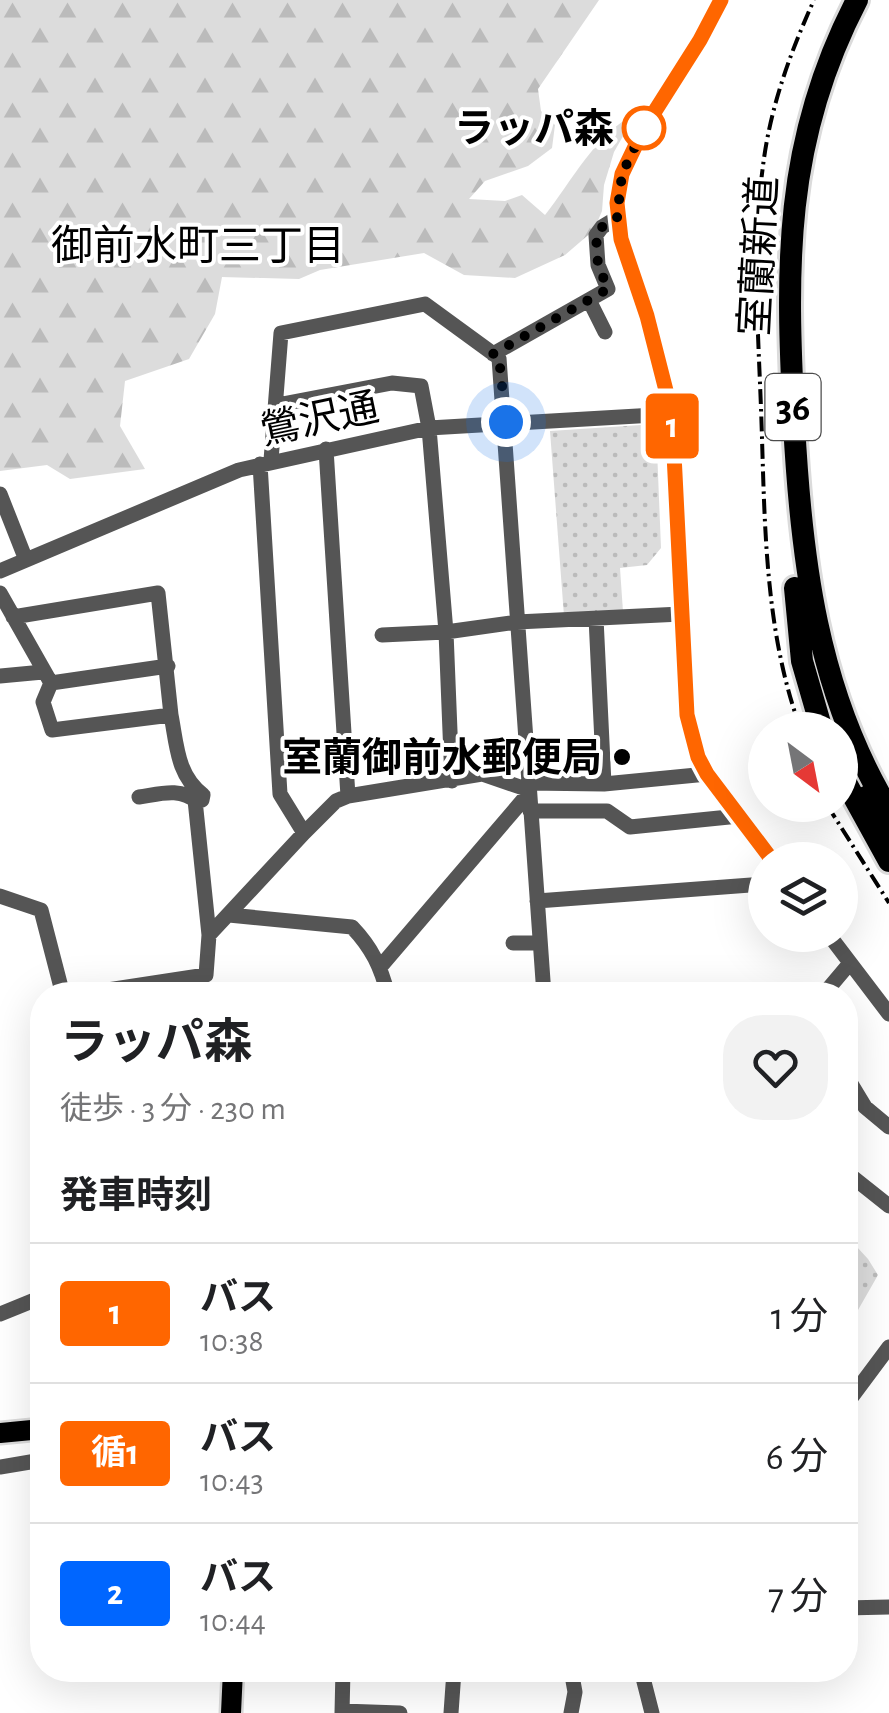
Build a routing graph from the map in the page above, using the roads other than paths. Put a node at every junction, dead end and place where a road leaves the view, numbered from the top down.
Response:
1 (720, 0) edge
2 (842, 0) edge
3 (857, 0) edge
4 (617, 218) junction
5 (588, 300) junction
6 (605, 332) dead end
7 (493, 354) junction
8 (277, 405) junction
9 (672, 414) junction
10 (506, 422) junction
11 (429, 428) junction
12 (326, 448) junction
13 (265, 462) junction
14 (0, 494) edge
15 (26, 560) junction
16 (0, 571) edge
17 (795, 588) junction
18 (0, 593) edge
19 (681, 614) junction
20 (13, 616) junction
21 (596, 618) junction
22 (516, 622) junction
23 (446, 632) junction
24 (382, 635) dead end
25 (820, 640) junction
26 (168, 666) junction
27 (0, 676) edge
28 (47, 678) junction
29 (817, 712) edge
30 (828, 712) edge
31 (172, 715) junction
32 (707, 774) junction
33 (858, 778) edge
34 (452, 782) junction
35 (889, 783) edge
36 (604, 784) junction
37 (529, 789) junction
38 (348, 796) junction
39 (139, 798) dead end
40 (195, 800) junction
41 (858, 805) edge
42 (889, 810) edge
43 (530, 811) junction
44 (739, 816) junction
45 (304, 833) junction
46 (889, 837) edge
47 (758, 842) edge
48 (889, 861) edge
49 (748, 885) edge
50 (0, 896) edge
51 (537, 902) junction
52 (229, 915) junction
53 (209, 936) junction
54 (513, 943) dead end
55 (540, 943) junction
56 (842, 952) edge
57 (850, 963) junction
58 (381, 966) junction
59 (206, 976) junction
60 (60, 982) edge
61 (165, 982) edge
62 (207, 982) edge
63 (385, 982) edge
64 (543, 982) edge
65 (834, 982) edge
66 (889, 1014) edge
67 (858, 1100) edge
68 (889, 1127) edge
69 (858, 1181) edge
70 (889, 1206) edge
71 (30, 1302) edge
72 (0, 1314) edge
73 (889, 1347) edge
74 (858, 1389) edge
75 (30, 1430) edge
76 (0, 1434) edge
77 (30, 1462) edge
78 (0, 1467) edge
79 (889, 1607) edge
80 (858, 1608) edge
81 (232, 1682) edge
82 (343, 1682) edge
83 (453, 1682) edge
84 (573, 1682) edge
85 (644, 1682) edge
86 (575, 1692) junction
87 (342, 1712) edge
88 (230, 1713) edge
89 (400, 1713) edge
90 (451, 1713) edge
91 (561, 1713) edge
92 (570, 1713) edge
93 (652, 1713) edge

1 - 4 street
2 - 17 highway, 室蘭新道 / 36
3 - 25 highway, 室蘭新道 / 36
4 - 5 street
4 - 9 street
5 - 6 street
5 - 7 street
7 - 8 street
7 - 10 street
8 - 11 street
8 - 13 street
9 - 10 street, 鶯沢通
9 - 19 street
10 - 11 street, 鶯沢通
10 - 22 street
11 - 12 street, 鶯沢通
11 - 23 street
12 - 13 street, 鶯沢通
12 - 38 street
13 - 15 street, 鶯沢通
13 - 45 street
14 - 15 street
15 - 16 street, 鶯沢通
17 - 29 highway
17 - 30 highway, 室蘭新道 / 36
18 - 20 street
19 - 21 street
19 - 32 street
20 - 26 street
20 - 28 street
21 - 22 street
21 - 36 street
22 - 23 street
22 - 37 street
23 - 24 street
23 - 34 street
25 - 35 highway
25 - 42 highway, 室蘭新道 / 36
26 - 28 street
26 - 31 street
27 - 28 street
28 - 31 street
31 - 40 street
32 - 36 street
32 - 44 street
33 - 46 highway
34 - 37 street
34 - 38 street
36 - 37 street
37 - 43 street
37 - 58 street
38 - 45 street
39 - 40 street
40 - 53 street
41 - 48 highway
43 - 44 street
43 - 51 street
44 - 47 street
45 - 52 street
49 - 51 street
50 - 60 street
51 - 55 street
52 - 53 street
52 - 58 street
53 - 59 street
54 - 55 street
55 - 64 street
56 - 57 street
57 - 65 street
57 - 66 street
58 - 63 street
59 - 61 street
59 - 62 street
67 - 68 street
69 - 70 street
71 - 72 street
73 - 74 street
75 - 76 main road
77 - 78 street
79 - 80 street
81 - 88 main road
82 - 87 street
83 - 90 street
84 - 86 street
85 - 93 street
86 - 91 street
86 - 92 street
87 - 89 street

